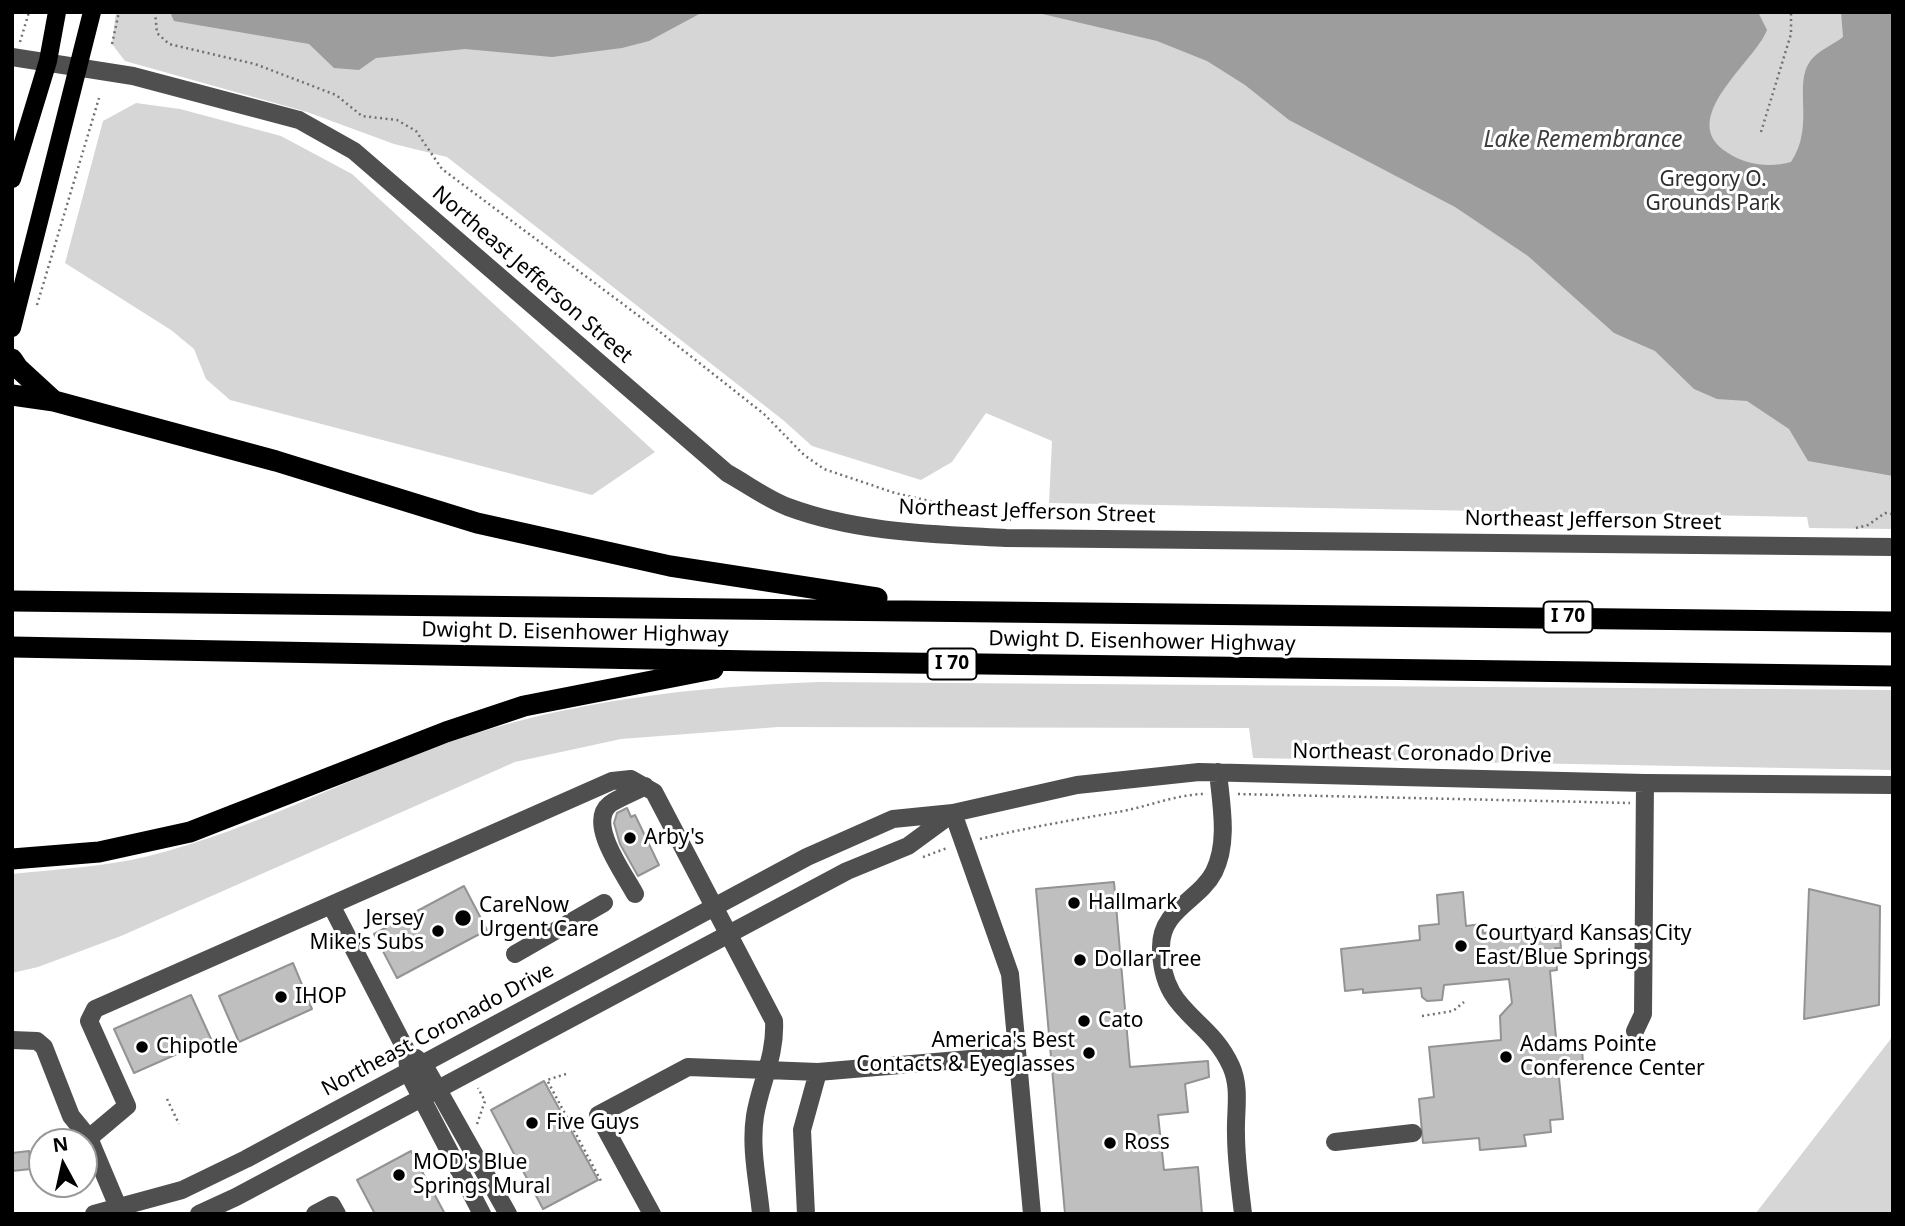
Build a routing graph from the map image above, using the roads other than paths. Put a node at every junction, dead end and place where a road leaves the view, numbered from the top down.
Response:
1 (57, 12) edge
2 (92, 12) edge
3 (12, 57) edge
4 (48, 61) junction
5 (80, 68) junction
6 (12, 179) edge
7 (12, 328) edge
8 (12, 359) edge
9 (12, 395) edge
10 (54, 401) junction
11 (1893, 547) edge
12 (12, 600) edge
13 (952, 609) junction
14 (1893, 622) edge
15 (12, 647) edge
16 (755, 662) junction
17 (1893, 676) edge
18 (1218, 772) junction
19 (1645, 783) junction
20 (1893, 785) edge
21 (645, 786) junction
22 (953, 813) junction
23 (12, 859) edge
24 (635, 894) dead end
25 (604, 903) dead end
26 (331, 905) junction
27 (711, 908) junction
28 (727, 934) junction
29 (516, 954) dead end
30 (1636, 1031) dead end
31 (12, 1040) edge
32 (1017, 1055) junction
33 (417, 1069) junction
34 (768, 1070) junction
35 (818, 1072) junction
36 (438, 1089) junction
37 (421, 1098) junction
38 (81, 1128) edge
39 (98, 1130) edge
40 (1412, 1133) dead end
41 (1335, 1142) dead end
42 (98, 1159) edge
43 (120, 1211) edge
44 (94, 1214) edge
45 (199, 1214) edge
46 (315, 1214) edge
47 (337, 1214) edge
48 (482, 1214) edge
49 (508, 1214) edge
50 (652, 1214) edge
51 (761, 1214) edge
52 (806, 1214) edge
53 (1031, 1214) edge
54 (1243, 1214) edge

1 - 4 main road
2 - 5 main road
3 - 4 street, Northeast Jefferson Street
4 - 5 street, Northeast Jefferson Street
4 - 6 main road
5 - 7 main road
5 - 11 street, Northeast Jefferson Street
8 - 10 highway
9 - 10 highway
10 - 13 highway
12 - 13 highway, Dwight D. Eisenhower Highway / I 70
13 - 14 highway, Dwight D. Eisenhower Highway / I 70
15 - 16 highway, Dwight D. Eisenhower Highway / I 70
16 - 17 highway, Dwight D. Eisenhower Highway / I 70
16 - 23 highway
18 - 19 street, Northeast Coronado Drive
18 - 22 street, Northeast Coronado Drive
18 - 54 street
19 - 20 street, Northeast Coronado Drive
19 - 30 street
21 - 24 street
21 - 26 street
21 - 27 street
22 - 27 street, Northeast Coronado Drive
22 - 28 street, Northeast Coronado Drive
22 - 32 street
25 - 29 street
26 - 33 street
26 - 39 street
27 - 28 street
27 - 33 street, Northeast Coronado Drive
28 - 34 street
28 - 36 street, Northeast Coronado Drive
31 - 38 street
32 - 35 street
32 - 53 street
33 - 36 street
33 - 37 street
33 - 43 street, Northeast Coronado Drive
34 - 35 street
34 - 50 street
34 - 51 street
35 - 52 street
36 - 37 street, Northeast Coronado Drive
36 - 49 street
37 - 45 street, Northeast Coronado Drive
37 - 48 street
40 - 41 street
42 - 43 street
43 - 44 street, Northeast Coronado Drive
46 - 47 street

